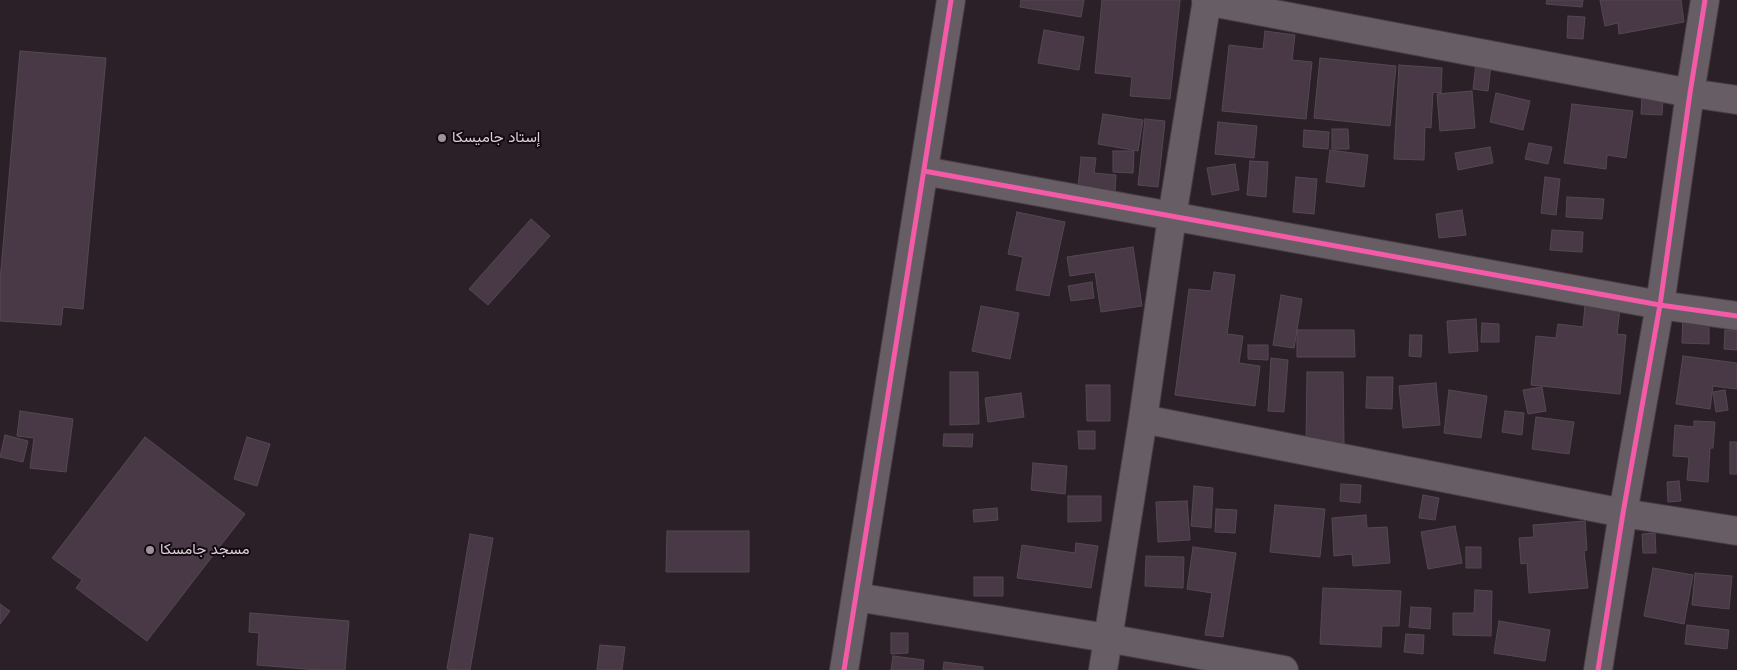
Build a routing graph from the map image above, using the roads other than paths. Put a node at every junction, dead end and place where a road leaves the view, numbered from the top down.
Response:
1 (951, 0) edge
2 (1705, 0) edge
3 (1206, 1) edge
4 (1690, 93) junction
5 (1737, 100) edge
6 (924, 171) junction
7 (1172, 217) junction
8 (1660, 305) junction
9 (1737, 316) edge
10 (1143, 419) junction
11 (1623, 512) junction
12 (1737, 531) edge
13 (856, 597) junction
14 (1107, 638) junction
15 (844, 670) edge
16 (1103, 670) edge
17 (1284, 670) edge
18 (1598, 670) edge

1 - 6 street
2 - 4 street
3 - 4 street
3 - 7 street
4 - 5 street
4 - 8 street
6 - 7 street
6 - 13 street
7 - 8 street
7 - 10 street
8 - 9 street
8 - 11 street
10 - 11 street
10 - 14 street
11 - 12 street
11 - 18 street
13 - 14 street
13 - 15 street
14 - 16 street
14 - 17 street

